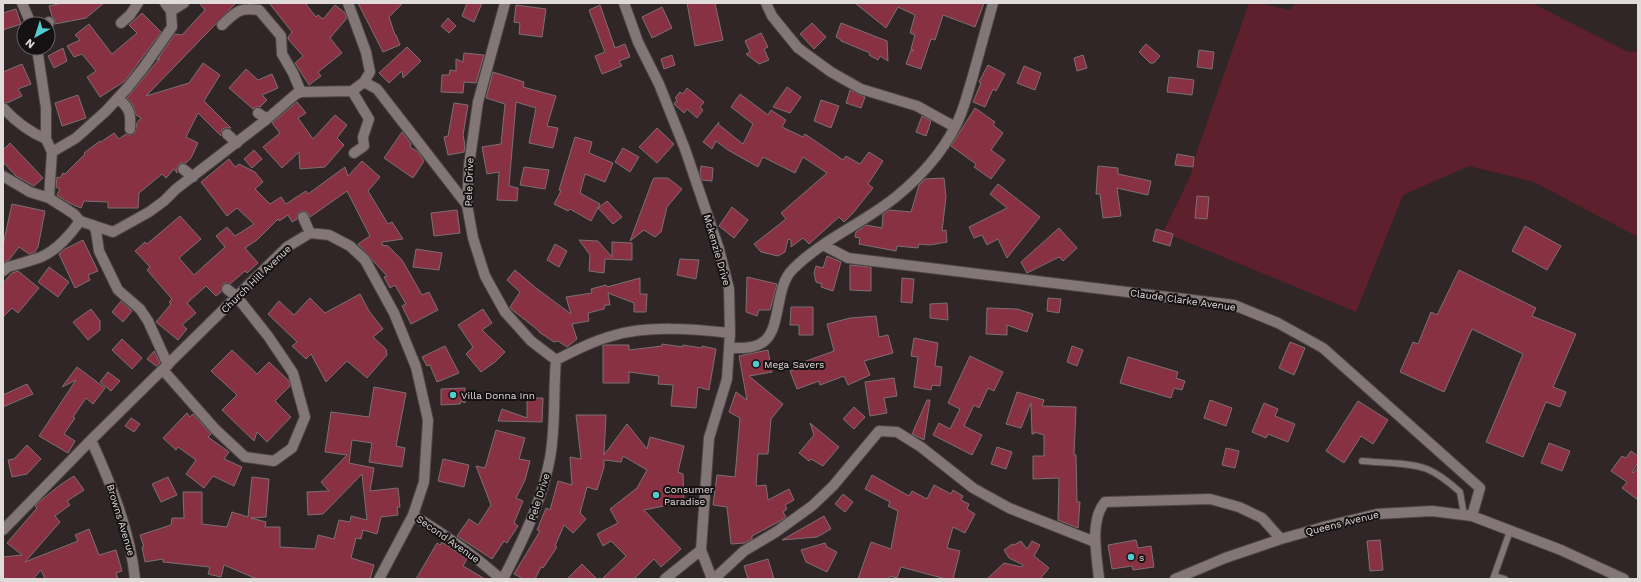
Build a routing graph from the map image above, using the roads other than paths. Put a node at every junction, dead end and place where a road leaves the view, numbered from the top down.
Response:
1 (22, 3) edge
2 (138, 3) edge
3 (184, 3) edge
4 (348, 3) edge
5 (504, 3) edge
6 (624, 3) edge
7 (766, 3) edge
8 (993, 3) edge
9 (168, 7) edge
10 (28, 16) edge
11 (121, 24) dead end
12 (222, 25) dead end
13 (38, 56) edge
14 (364, 82) junction
15 (352, 91) junction
16 (301, 92) junction
17 (118, 98) junction
18 (3, 108) edge
19 (258, 113) dead end
20 (267, 119) junction
21 (955, 127) junction
22 (130, 129) dead end
23 (227, 134) dead end
24 (46, 139) junction
25 (237, 143) junction
26 (52, 152) junction
27 (354, 153) dead end
28 (183, 169) dead end
29 (3, 176) edge
30 (193, 177) junction
31 (48, 198) junction
32 (467, 205) junction
33 (303, 218) dead end
34 (80, 221) junction
35 (93, 225) junction
36 (310, 233) junction
37 (823, 245) junction
38 (3, 271) edge
39 (227, 289) dead end
40 (237, 297) junction
41 (730, 333) junction
42 (730, 348) junction
43 (556, 360) junction
44 (165, 368) junction
45 (91, 440) junction
46 (1362, 461) dead end
47 (413, 515) junction
48 (1468, 516) junction
49 (3, 530) edge
50 (1510, 531) junction
51 (1281, 539) junction
52 (1095, 542) junction
53 (701, 550) junction
54 (1494, 577) edge
55 (135, 579) edge
56 (379, 579) edge
57 (502, 579) edge
58 (665, 579) edge
59 (713, 579) edge
60 (1099, 579) edge
61 (1175, 579) edge
62 (1505, 579) edge
63 (1624, 579) edge

1 - 10 street
2 - 11 street
3 - 9 street
4 - 14 street
5 - 32 street, Pele Drive
6 - 41 street, Mckenzie Drive
7 - 21 street
8 - 21 street
9 - 17 street
12 - 16 street
13 - 24 street
14 - 15 street
14 - 32 street
15 - 16 street
15 - 27 street
16 - 20 street
17 - 22 street
17 - 26 street
18 - 24 street
19 - 20 street
20 - 25 street
21 - 37 street
23 - 25 street
24 - 26 street
25 - 30 street
26 - 31 street
28 - 30 street
29 - 31 street
30 - 35 street
31 - 34 street
32 - 43 street, Pele Drive
33 - 36 street
34 - 35 street
34 - 38 street
35 - 44 street
36 - 40 street, Church Hill Avenue
36 - 47 street
37 - 42 street
37 - 48 street, Claude Clarke Avenue
39 - 40 street
40 - 44 street, Church Hill Avenue
40 - 44 street
41 - 42 street, Mckenzie Drive
41 - 43 street
42 - 53 street, Mckenzie Drive
43 - 57 street, Pele Drive
44 - 45 street, Church Hill Avenue
45 - 49 street, Church Hill Avenue
45 - 55 street, Browns Avenue
46 - 48 lane
47 - 56 street
47 - 57 street, Second Avenue
48 - 50 street, Queens Avenue
48 - 51 street, Queens Avenue
50 - 54 lane
50 - 63 street, Queens Avenue
51 - 52 street
51 - 61 street, Queens Avenue
52 - 59 street
52 - 60 street
53 - 58 street
53 - 59 street, Mckenzie Drive
54 - 62 lane

